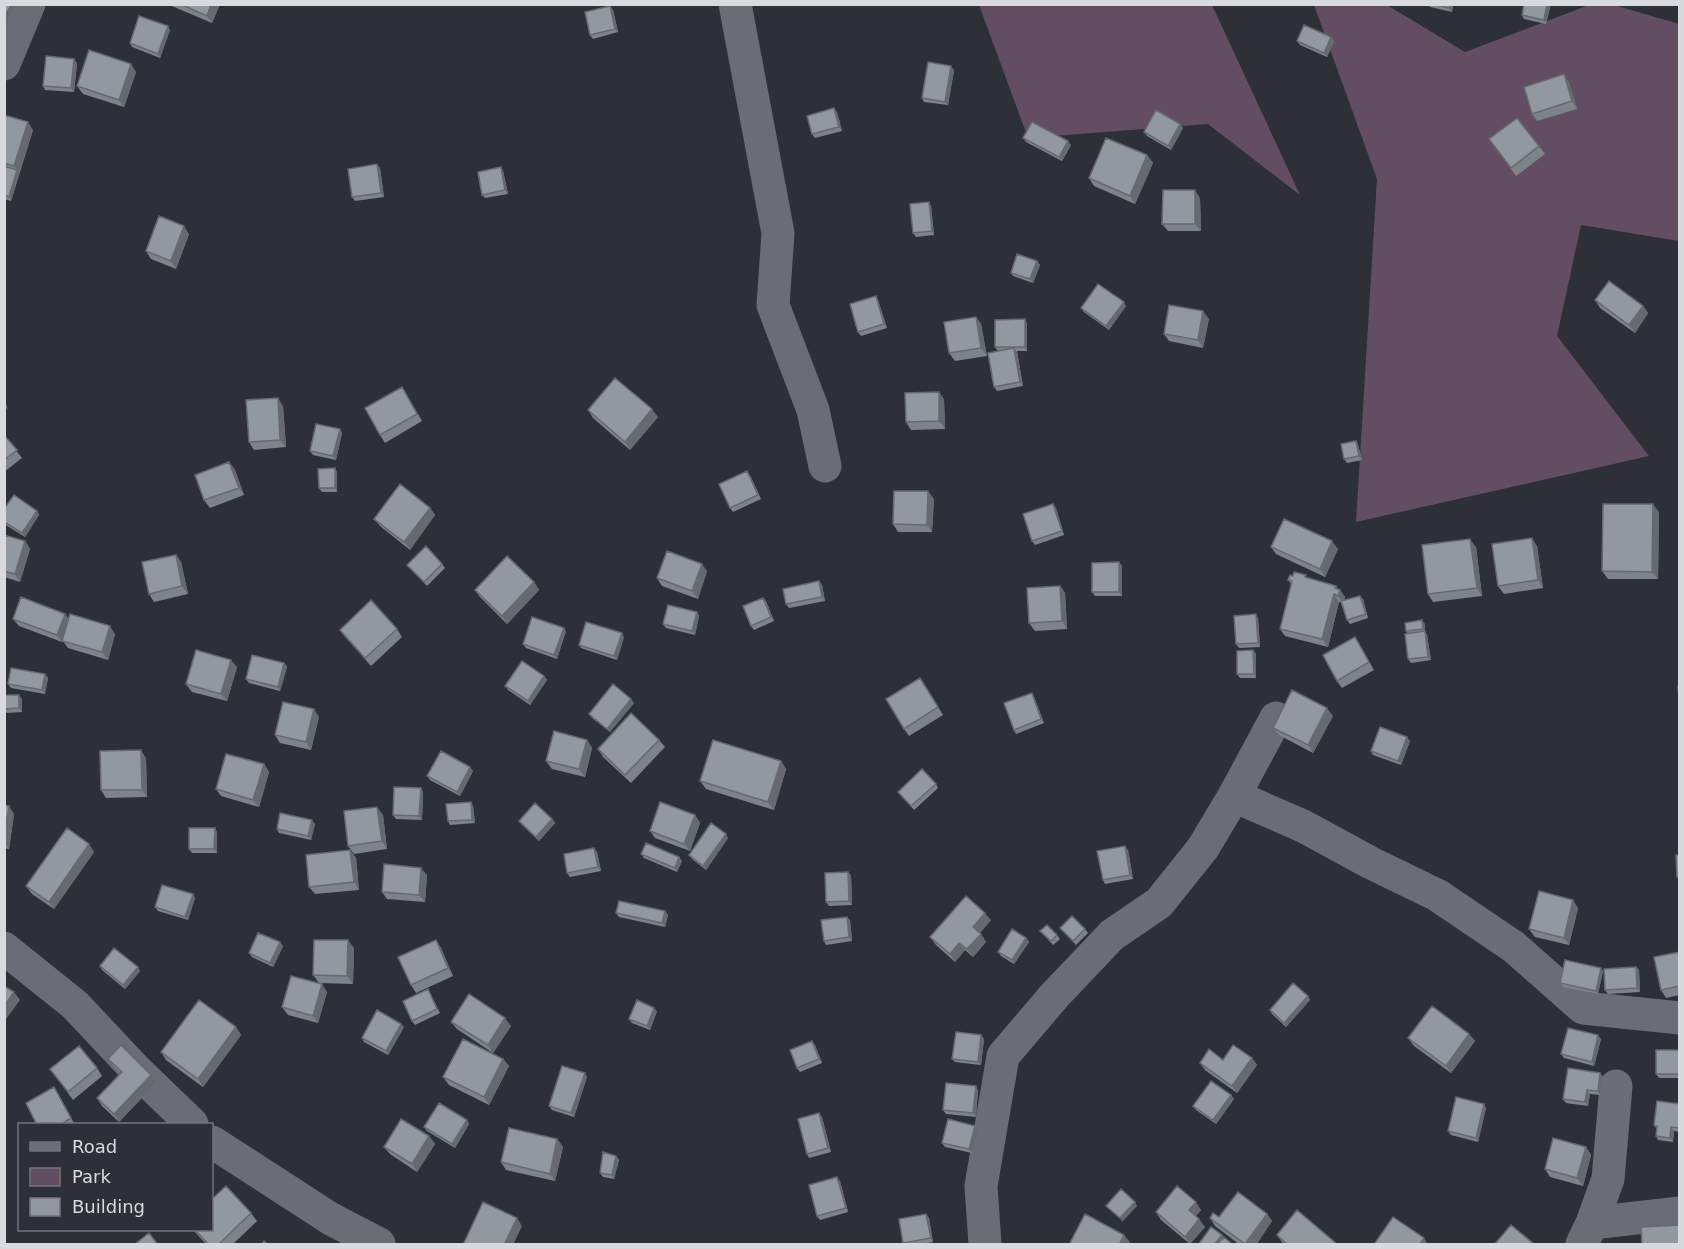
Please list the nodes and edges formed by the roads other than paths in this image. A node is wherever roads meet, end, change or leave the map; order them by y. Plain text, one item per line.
1 (29, 4) edge
2 (735, 4) edge
3 (4, 64) edge
4 (825, 466) dead end
5 (1276, 718) edge
6 (1234, 796) junction
7 (4, 948) edge
8 (1680, 1018) edge
9 (1616, 1086) dead end
10 (190, 1123) edge
11 (213, 1143) edge
12 (1680, 1213) edge
13 (1587, 1234) edge
14 (379, 1245) edge
15 (985, 1245) edge

1 - 3 street
2 - 4 street
5 - 6 street
6 - 8 street
6 - 15 street
7 - 10 street
9 - 13 street
11 - 14 street
12 - 13 street

